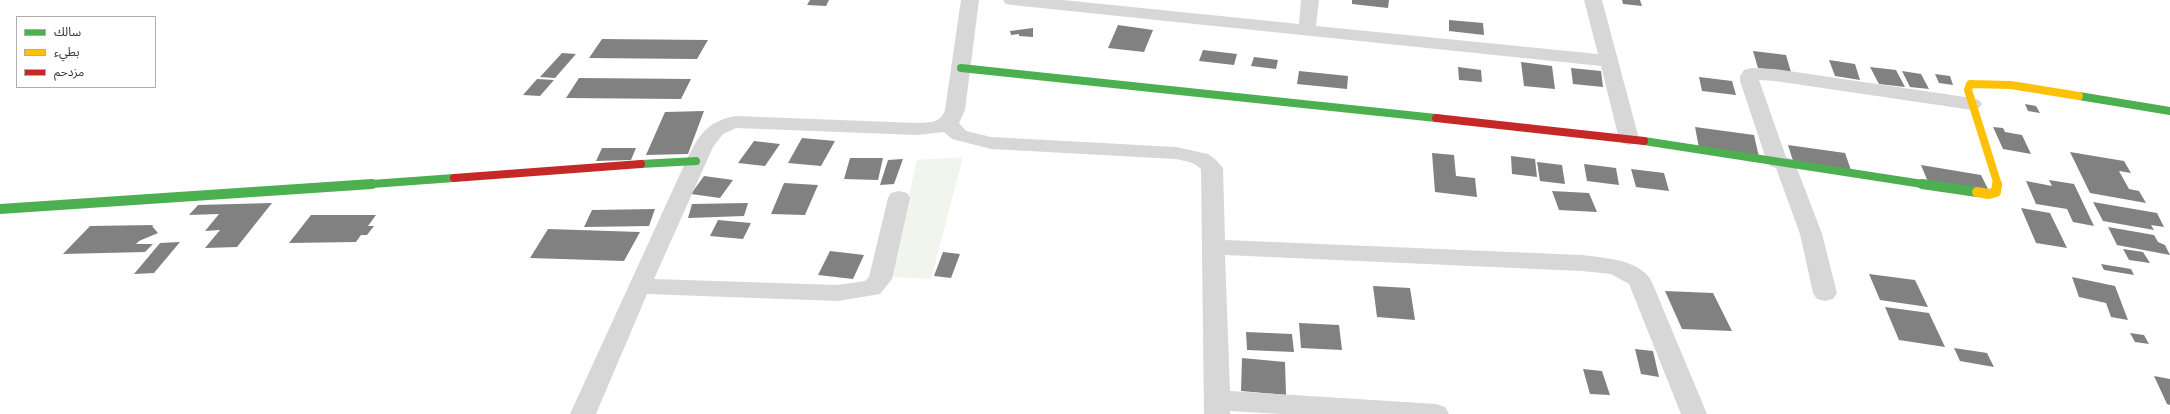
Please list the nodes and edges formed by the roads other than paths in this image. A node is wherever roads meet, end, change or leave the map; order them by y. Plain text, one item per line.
1 (970, 0) edge
2 (1012, 0) edge
3 (1310, 0) edge
4 (1593, 0) edge
5 (1307, 29) junction
6 (1609, 61) junction
7 (961, 68) junction
8 (1972, 104) junction
9 (2170, 111) edge
10 (948, 124) junction
11 (1629, 139) junction
12 (696, 160) junction
13 (1781, 163) junction
14 (899, 198) dead end
15 (0, 209) edge
16 (1213, 247) junction
17 (639, 286) junction
18 (1825, 293) dead end
19 (1217, 407) edge
20 (583, 414) edge
21 (1436, 414) edge
22 (1694, 414) edge

1 - 7 street
2 - 5 street
3 - 5 street
4 - 6 street
5 - 6 street
6 - 11 street
7 - 10 street
7 - 11 street
8 - 9 street
8 - 13 street
8 - 13 street
10 - 12 street
10 - 16 street
11 - 13 street
12 - 15 street
12 - 17 street
13 - 18 street
14 - 17 street
16 - 19 street
16 - 22 street
17 - 20 street
19 - 21 street

